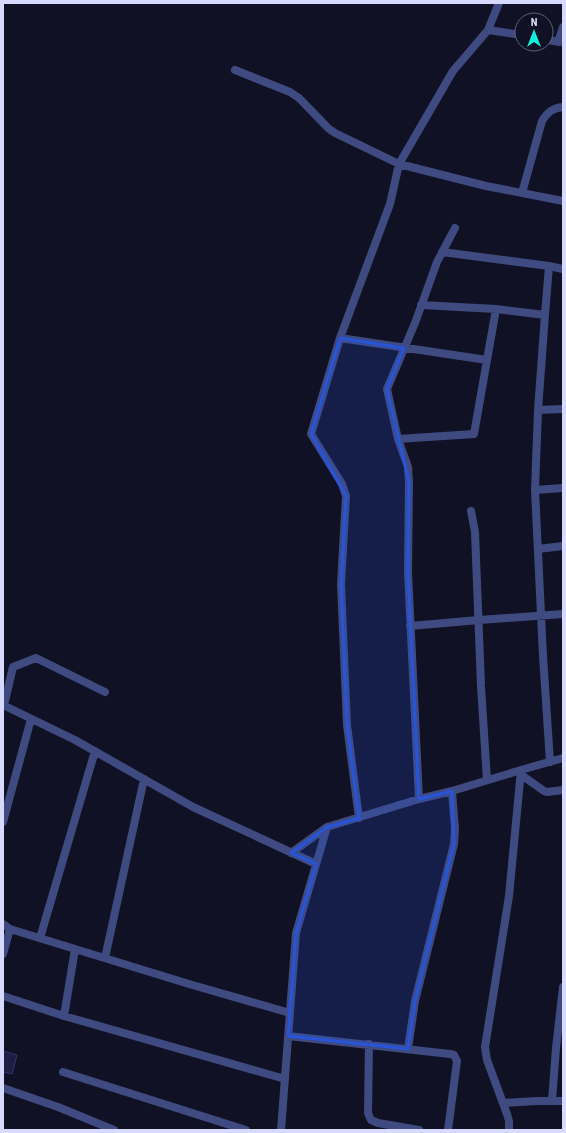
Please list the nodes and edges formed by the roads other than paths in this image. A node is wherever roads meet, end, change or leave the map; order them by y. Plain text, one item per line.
1 (499, 3) edge
2 (563, 27) edge
3 (488, 30) junction
4 (514, 35) edge
5 (561, 42) edge
6 (235, 70) dead end
7 (563, 107) edge
8 (399, 164) junction
9 (522, 193) junction
10 (563, 201) edge
11 (455, 228) dead end
12 (442, 252) junction
13 (549, 266) junction
14 (563, 269) edge
15 (421, 305) junction
16 (496, 309) junction
17 (545, 314) junction
18 (340, 338) junction
19 (404, 348) junction
20 (487, 360) junction
21 (563, 409) edge
22 (538, 410) junction
23 (398, 439) junction
24 (563, 488) edge
25 (535, 490) junction
26 (471, 511) dead end
27 (563, 546) edge
28 (538, 549) junction
29 (563, 614) edge
30 (542, 615) junction
31 (479, 620) junction
32 (410, 626) junction
33 (105, 692) dead end
34 (3, 705) edge
35 (31, 719) junction
36 (95, 751) junction
37 (563, 758) edge
38 (550, 762) junction
39 (521, 772) junction
40 (144, 779) junction
41 (487, 780) junction
42 (563, 790) edge
43 (452, 791) junction
44 (419, 799) junction
45 (359, 818) junction
46 (3, 822) edge
47 (326, 828) junction
48 (291, 853) junction
49 (316, 864) junction
50 (3, 924) edge
51 (10, 929) junction
52 (40, 938) junction
53 (75, 949) junction
54 (3, 954) edge
55 (105, 958) junction
56 (563, 988) edge
57 (3, 996) edge
58 (290, 1012) junction
59 (64, 1016) junction
60 (288, 1036) junction
61 (369, 1044) junction
62 (559, 1048) edge
63 (408, 1049) junction
64 (63, 1072) dead end
65 (285, 1079) junction
66 (3, 1088) edge
67 (552, 1101) junction
68 (563, 1101) edge
69 (503, 1103) junction
70 (114, 1130) edge
71 (246, 1130) edge
72 (281, 1130) edge
73 (419, 1130) edge
74 (448, 1130) edge
75 (509, 1130) edge

1 - 3 street
2 - 5 street
3 - 4 street
3 - 8 street
6 - 8 street
7 - 9 street
8 - 9 street
8 - 18 street
9 - 10 street
11 - 12 street
12 - 13 street
12 - 15 street
13 - 14 street
13 - 17 street
15 - 16 street
15 - 19 street
16 - 17 street
16 - 20 street
17 - 22 street
18 - 19 street
18 - 45 street
19 - 20 street
19 - 23 street
20 - 23 street
21 - 22 street
22 - 25 street
23 - 32 street
24 - 25 street
25 - 28 street
26 - 31 street
27 - 28 street
28 - 30 street
29 - 30 street
30 - 31 street
30 - 38 street
31 - 32 street
31 - 41 street
32 - 44 street
33 - 34 street
34 - 35 street
35 - 36 street
35 - 46 street
36 - 40 street
36 - 52 street
37 - 38 street
38 - 39 street
39 - 41 street
39 - 42 street
39 - 69 street
40 - 48 street
40 - 55 street
41 - 43 street
43 - 44 street
43 - 63 street
44 - 45 street
45 - 47 street
47 - 48 street
47 - 49 street
48 - 49 street
49 - 58 street
50 - 51 street
51 - 52 street
51 - 54 street
52 - 53 street
53 - 55 street
53 - 59 street
55 - 58 street
56 - 62 street
57 - 59 street
58 - 60 street
59 - 65 street
60 - 61 street
60 - 65 street
61 - 63 street
61 - 73 street
62 - 67 street
63 - 74 street
64 - 71 street
65 - 72 street
66 - 70 street
67 - 68 street
67 - 69 street
69 - 75 street

